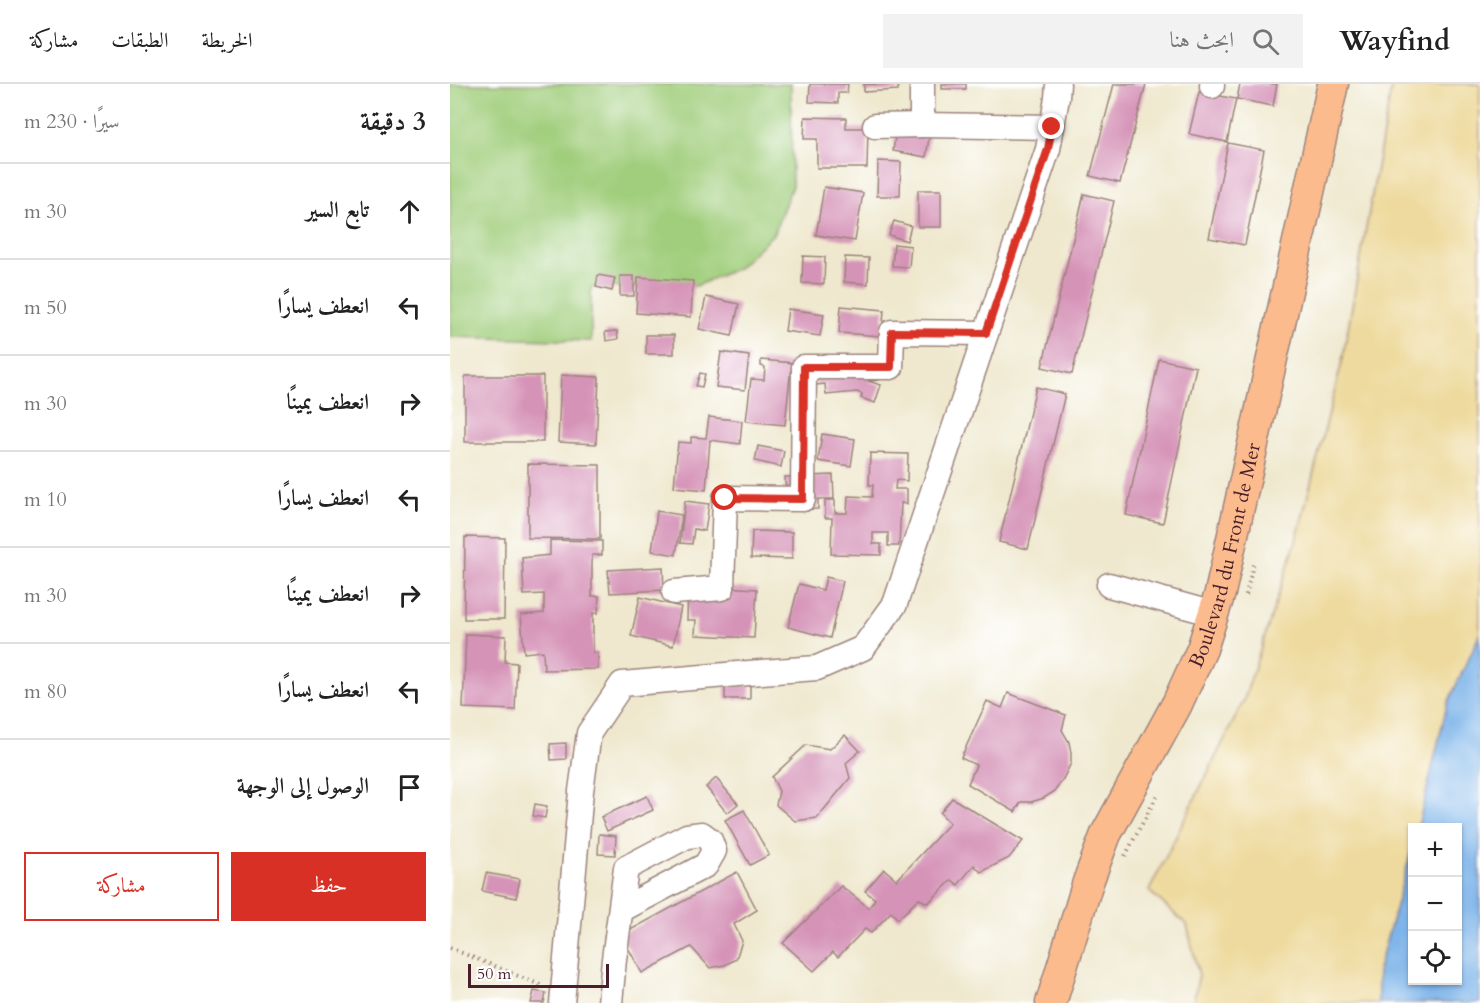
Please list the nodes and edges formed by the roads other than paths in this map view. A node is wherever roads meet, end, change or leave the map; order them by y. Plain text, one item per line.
1 (922, 84) edge
2 (1058, 84) edge
3 (1333, 84) edge
4 (922, 125) junction
5 (875, 126) dead end
6 (1052, 127) junction
7 (986, 333) junction
8 (1109, 585) dead end
9 (674, 592) dead end
10 (1214, 614) junction
11 (621, 910) dead end
12 (562, 1000) edge
13 (610, 1003) edge
14 (1051, 1003) edge

1 - 4 street
2 - 6 street
3 - 10 main road, Boulevard du Front de Mer
4 - 5 street
4 - 6 street
6 - 7 street
7 - 9 street
7 - 12 street
8 - 10 street
10 - 14 main road, Boulevard du Front de Mer
11 - 13 street

